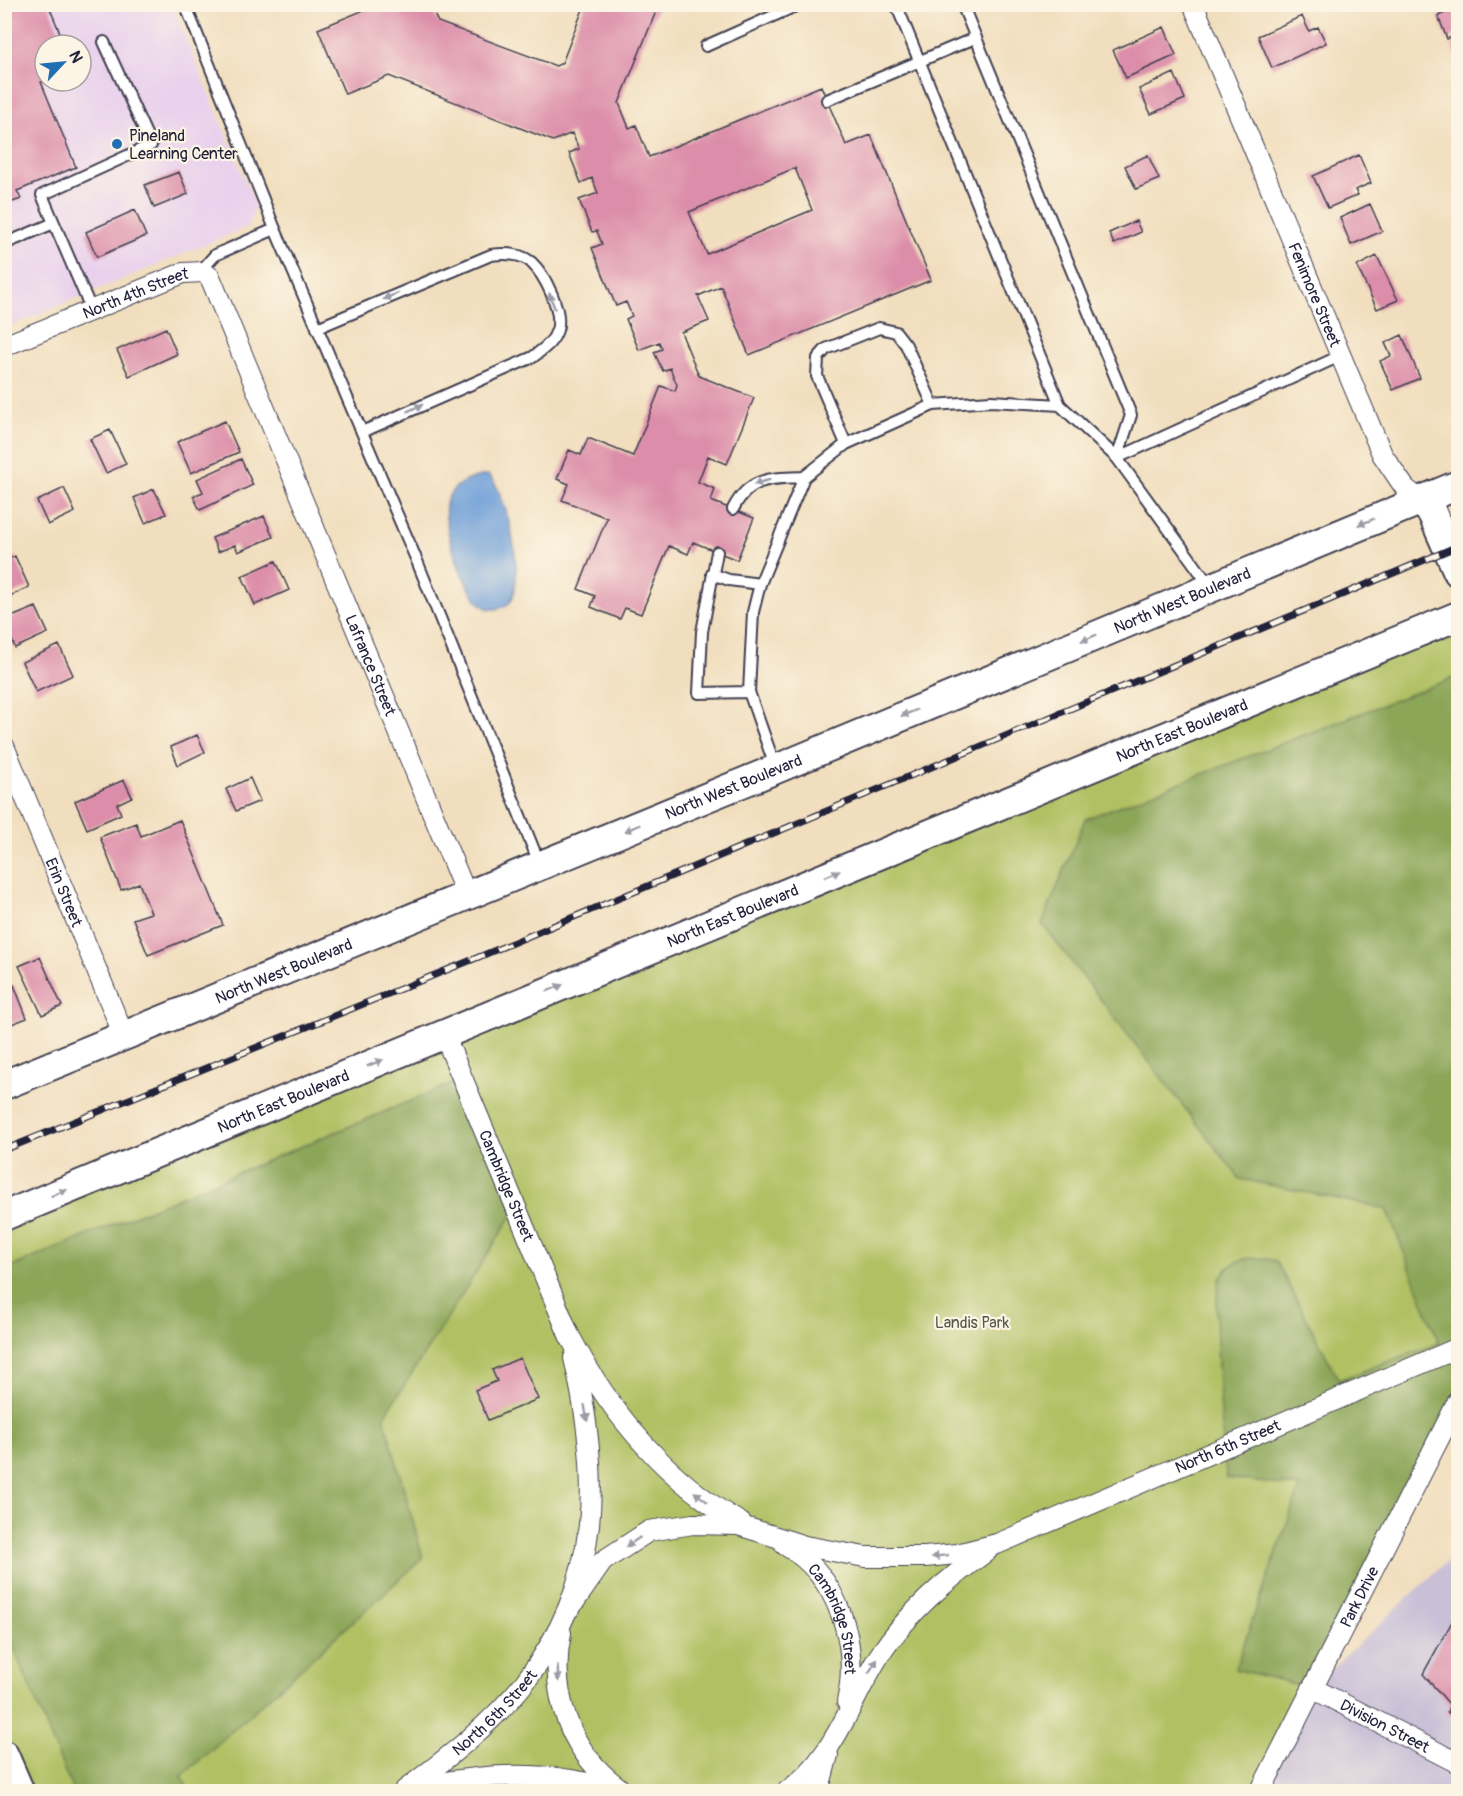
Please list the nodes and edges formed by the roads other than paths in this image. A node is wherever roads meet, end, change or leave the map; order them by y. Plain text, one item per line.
1 (185, 4) edge
2 (800, 4) edge
3 (896, 4) edge
4 (962, 4) edge
5 (1193, 4) edge
6 (975, 38) junction
7 (104, 42) dead end
8 (706, 46) dead end
9 (919, 61) junction
10 (827, 100) dead end
11 (54, 223) junction
12 (275, 229) junction
13 (4, 244) edge
14 (200, 272) junction
15 (91, 309) junction
16 (317, 328) junction
17 (4, 346) edge
18 (1340, 356) junction
19 (933, 405) junction
20 (1060, 405) junction
21 (362, 432) junction
22 (275, 434) joint
23 (846, 444) junction
24 (1117, 458) junction
25 (804, 477) junction
26 (1458, 484) edge
27 (1420, 500) junction
28 (733, 509) dead end
29 (717, 552) dead end
30 (1458, 572) edge
31 (712, 574) junction
32 (760, 584) junction
33 (1210, 586) junction
34 (1458, 616) edge
35 (748, 692) junction
36 (4, 747) edge
37 (776, 769) junction
38 (540, 866) junction
39 (466, 896) junction
40 (444, 1034) junction
41 (124, 1036) junction
42 (4, 1085) edge
43 (4, 1216) edge
44 (569, 1335) junction
45 (1458, 1348) edge
46 (1458, 1401) edge
47 (755, 1530) junction
48 (997, 1544) junction
49 (568, 1612) junction
50 (1312, 1688) junction
51 (833, 1740) junction
52 (4, 1755) edge
53 (1458, 1763) edge
54 (20, 1791) edge
55 (404, 1791) edge
56 (622, 1791) edge
57 (786, 1791) edge
58 (818, 1791) edge
59 (1260, 1791) edge

1 - 12 lane
2 - 8 lane
3 - 9 lane
4 - 6 lane
5 - 18 street, Fenimore Street
6 - 9 lane
6 - 24 lane
7 - 11 lane
9 - 10 lane
9 - 20 lane
11 - 13 lane
11 - 15 lane
12 - 14 lane
12 - 16 lane
14 - 15 street, North 4th Street
14 - 22 street, North 4th Street
15 - 17 street, North 4th Street
16 - 21 lane
21 -> 16 lane
18 - 24 lane
18 - 27 street, Fenimore Street
19 - 20 lane
19 - 23 lane
19 - 23 lane
20 - 24 lane
21 - 38 lane
22 - 39 street, Lafrance Street
23 - 25 lane
24 - 33 lane
25 -> 28 lane
25 - 32 lane
26 - 27 main road, North West Boulevard
27 - 30 main road, Fenimore Street
27 -> 33 main road, North West Boulevard
29 - 31 lane
31 - 32 lane
31 - 35 lane
32 - 35 lane
33 -> 37 main road, North West Boulevard
40 -> 34 main road, North East Boulevard
35 - 37 lane
36 - 41 street, Erin Street
37 -> 38 main road, North West Boulevard
38 - 39 main road, North West Boulevard
39 - 41 main road, North West Boulevard
43 -> 40 main road, North East Boulevard
40 - 44 street, Cambridge Street
41 - 42 main road, North West Boulevard
47 -> 44 street, Cambridge Street
44 -> 49 street, Cambridge Street
45 - 48 street, North 6th Street
46 - 50 street, Park Drive
48 -> 47 street, North 6th Street
47 -> 49 street, North 6th Street
47 - 51 street, Cambridge Street
51 -> 48 street, North 6th Street
49 - 55 street, North 6th Street
49 -> 56 street, Cambridge Street
50 - 53 street, Division Street
50 - 59 street, Park Drive
51 - 57 street, North 6th Street
51 - 58 street, Cambridge Street
52 - 54 main road
55 - 56 street, North 6th Street

